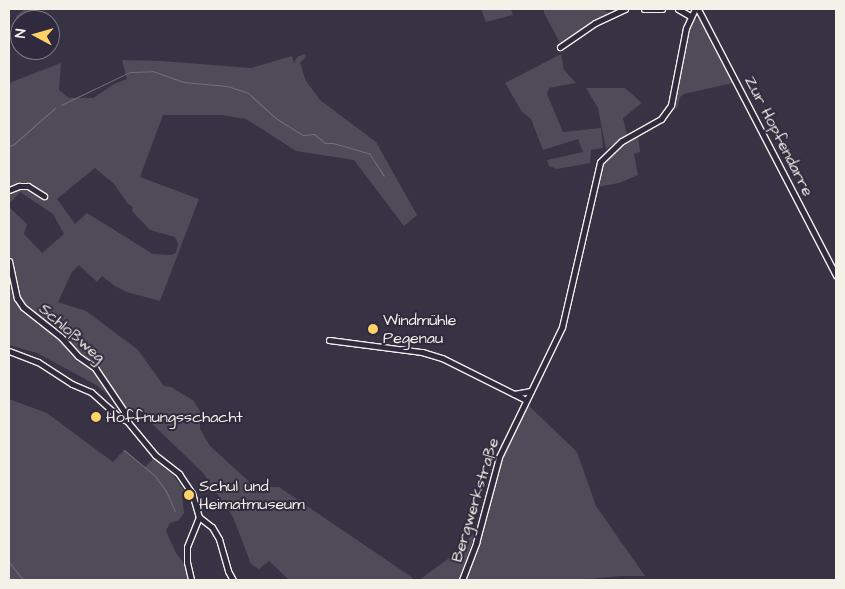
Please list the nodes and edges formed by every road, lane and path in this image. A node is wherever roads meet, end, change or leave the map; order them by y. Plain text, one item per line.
1 (625, 9) edge
2 (644, 9) edge
3 (662, 9) edge
4 (678, 9) edge
5 (696, 9) edge
6 (690, 16) junction
7 (560, 47) dead end
8 (9, 190) edge
9 (44, 196) dead end
10 (9, 261) edge
11 (836, 275) edge
12 (329, 340) dead end
13 (9, 351) edge
14 (531, 391) junction
15 (514, 394) junction
16 (526, 400) junction
17 (127, 421) junction
18 (199, 516) junction
19 (191, 580) edge
20 (233, 580) edge
21 (462, 580) edge

1 - 7 street
2 - 3 street
4 - 6 street
5 - 6 street
5 - 11 street, Zur Hopfendarre
6 - 14 street, Bergwerkstraße
8 - 9 street
10 - 17 street, Schloßweg
12 - 15 street
13 - 17 street
14 - 15 street
14 - 16 street, Bergwerkstraße
15 - 16 street
16 - 21 street, Bergwerkstraße
17 - 18 street
18 - 19 street
18 - 20 street

